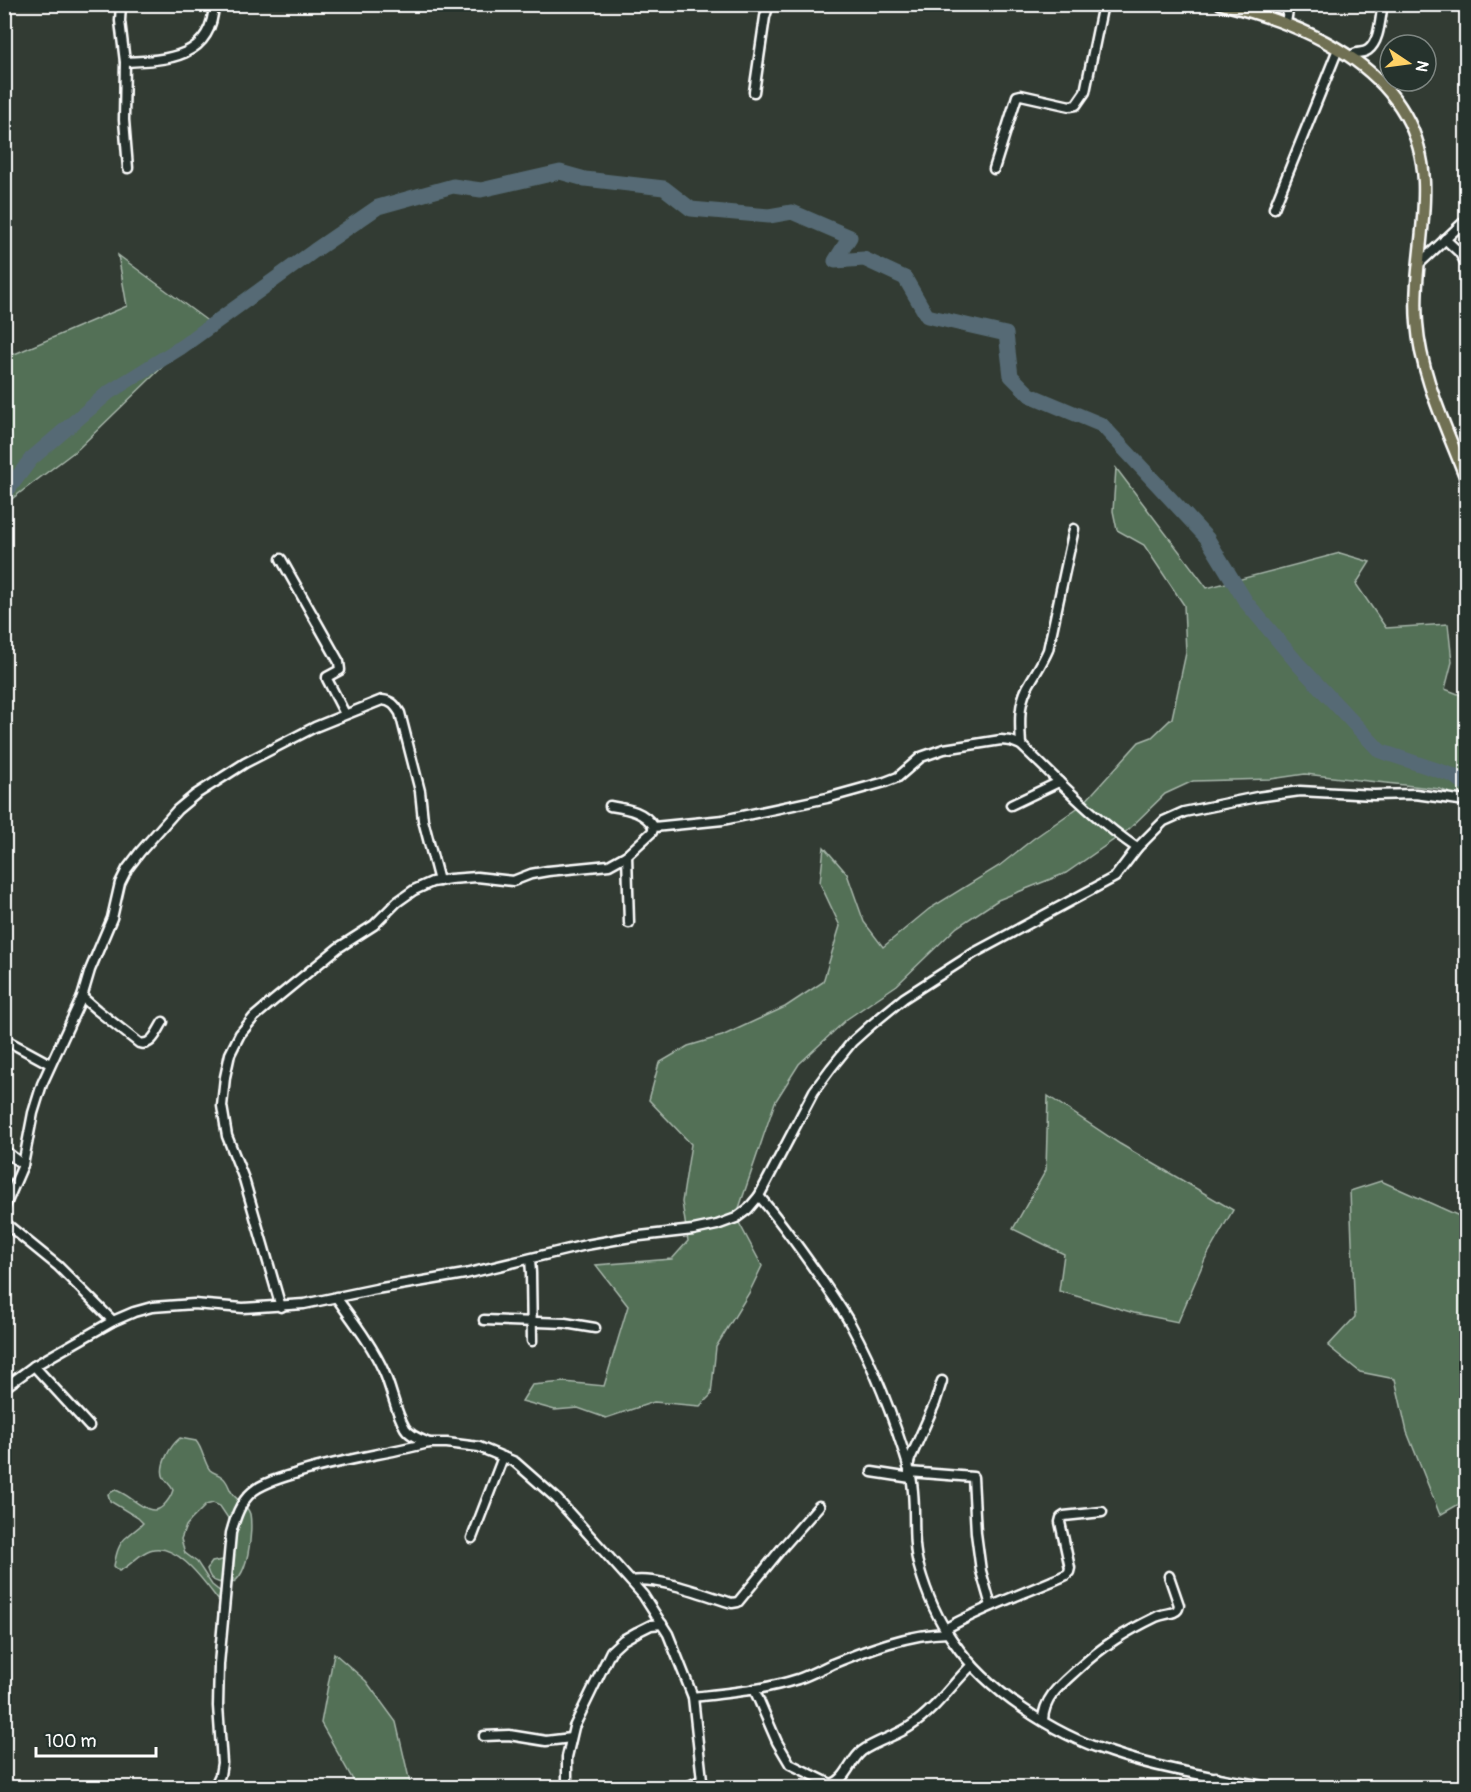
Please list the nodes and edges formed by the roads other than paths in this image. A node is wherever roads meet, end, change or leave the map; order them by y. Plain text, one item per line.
1 (121, 4) edge
2 (214, 4) edge
3 (769, 4) edge
4 (1103, 4) edge
5 (1221, 4) edge
6 (1289, 4) edge
7 (1383, 4) edge
8 (1286, 23) junction
9 (1338, 49) junction
10 (1352, 58) junction
11 (125, 62) junction
12 (754, 92) dead end
13 (128, 168) dead end
14 (994, 169) dead end
15 (1274, 208) dead end
16 (1467, 220) edge
17 (1445, 239) junction
18 (1467, 262) edge
19 (1420, 263) junction
20 (1467, 479) edge
21 (1074, 529) dead end
22 (282, 559) dead end
23 (345, 714) junction
24 (1021, 746) junction
25 (1059, 782) junction
26 (1467, 801) edge
27 (1011, 805) dead end
28 (610, 806) dead end
29 (654, 827) junction
30 (1137, 848) junction
31 (627, 855) junction
32 (440, 880) junction
33 (629, 923) dead end
34 (82, 997) junction
35 (163, 1022) dead end
36 (4, 1039) edge
37 (50, 1064) junction
38 (4, 1150) edge
39 (23, 1165) junction
40 (759, 1196) junction
41 (4, 1209) edge
42 (4, 1222) edge
43 (530, 1259) junction
44 (336, 1298) junction
45 (281, 1307) junction
46 (484, 1320) dead end
47 (113, 1321) junction
48 (532, 1321) junction
49 (595, 1328) dead end
50 (532, 1341) dead end
51 (34, 1366) junction
52 (942, 1381) dead end
53 (4, 1388) edge
54 (89, 1426) dead end
55 (429, 1443) junction
56 (503, 1457) junction
57 (872, 1472) dead end
58 (909, 1473) junction
59 (819, 1506) dead end
60 (1102, 1512) dead end
61 (472, 1538) dead end
62 (1169, 1576) dead end
63 (631, 1581) junction
64 (990, 1606) junction
65 (655, 1613) junction
66 (662, 1623) junction
67 (651, 1625) junction
68 (946, 1631) junction
69 (972, 1665) junction
70 (754, 1689) junction
71 (693, 1697) junction
72 (1043, 1720) junction
73 (484, 1736) dead end
74 (571, 1738) junction
75 (1216, 1777) junction
76 (704, 1784) edge
77 (213, 1788) edge
78 (567, 1788) edge
79 (685, 1788) edge
80 (1205, 1788) edge
81 (1274, 1788) edge

1 - 11 street
2 - 11 street
3 - 12 street
4 - 14 street
5 - 8 main road
6 - 8 street
7 - 10 street
8 - 9 main road
9 - 10 main road
9 - 15 street
10 - 19 main road
11 - 13 street
16 - 17 street
17 - 18 street
17 - 19 street
19 - 20 main road
21 - 24 street
22 - 23 street
23 - 32 street
23 - 34 street
24 - 25 street
24 - 29 street
25 - 27 street
25 - 30 street
26 - 30 street
28 - 29 street
29 - 31 street
30 - 40 street
31 - 32 street
31 - 33 street
32 - 45 street
34 - 35 street
34 - 37 street
36 - 37 street
37 - 39 street
38 - 39 street
39 - 41 street
40 - 43 street
40 - 58 street
42 - 47 street
43 - 44 street
43 - 48 street
44 - 45 street
44 - 55 street
45 - 47 street
46 - 48 street
47 - 51 street
48 - 49 street
48 - 50 street
51 - 53 street
51 - 54 street
52 - 58 street
55 - 56 street
55 - 77 street
56 - 61 street
56 - 63 street
57 - 58 street
58 - 64 street
58 - 68 street
59 - 63 street
60 - 64 street
62 - 72 street
63 - 65 street
64 - 68 street
65 - 66 street
65 - 67 street
66 - 67 street
66 - 71 street
67 - 74 street
68 - 69 street
68 - 70 street
69 - 70 street
69 - 72 street
70 - 71 street
71 - 76 street
72 - 75 street
73 - 74 street
74 - 78 street
75 - 80 street
75 - 81 street
76 - 79 street

